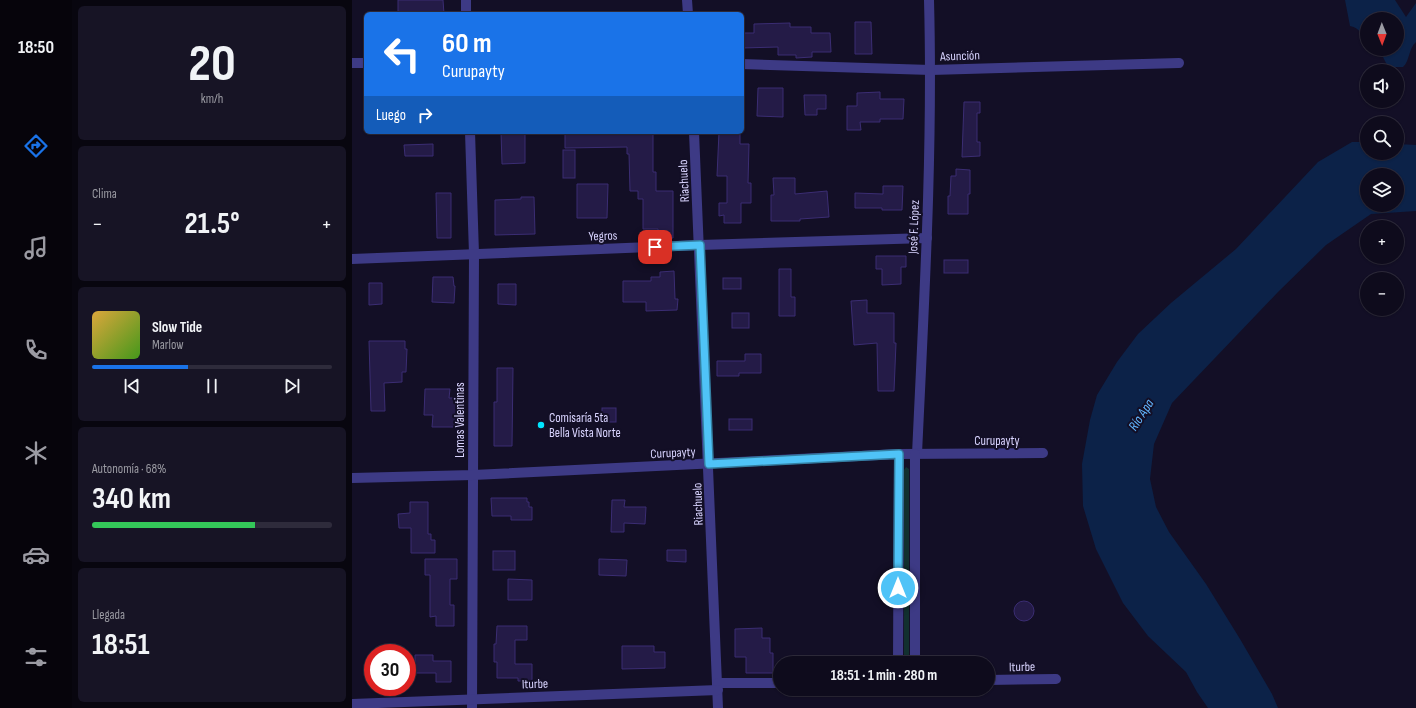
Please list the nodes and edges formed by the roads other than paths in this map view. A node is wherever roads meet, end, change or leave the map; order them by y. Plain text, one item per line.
1 (466, 0) edge
2 (687, 0) edge
3 (929, 0) edge
4 (466, 12) edge
5 (688, 12) edge
6 (352, 63) edge
7 (364, 63) edge
8 (1179, 63) dead end
9 (744, 64) edge
10 (931, 70) junction
11 (470, 134) edge
12 (694, 134) edge
13 (927, 238) junction
14 (700, 245) junction
15 (474, 254) junction
16 (352, 259) edge
17 (1043, 453) dead end
18 (899, 454) junction
19 (916, 454) junction
20 (709, 464) junction
21 (473, 475) junction
22 (352, 478) edge
23 (898, 656) edge
24 (914, 656) edge
25 (1056, 679) dead end
26 (995, 680) edge
27 (773, 683) edge
28 (718, 687) junction
29 (352, 704) edge
30 (472, 704) edge
31 (718, 708) edge

1 - 4 street
2 - 5 street
3 - 10 street, José F. López
6 - 7 street
8 - 10 street, Asunción
9 - 10 street, Asunción
10 - 13 street, José F. López
11 - 15 street, Lomas Valentinas
12 - 14 street, Riachuelo
13 - 14 street, Yegros
13 - 19 street, José F. López
14 - 15 street, Yegros
14 - 20 street, Riachuelo
15 - 16 street, Yegros
15 - 21 street, Lomas Valentinas
17 - 19 street, Curupayty
18 - 19 street, Curupayty
18 - 20 street, Curupayty
18 - 23 street
19 - 24 street, José F. López
20 - 21 street, Curupayty
20 - 28 street, Riachuelo
21 - 22 street, Curupayty
21 - 30 street, Lomas Valentinas
25 - 26 street, Iturbe
27 - 28 street, Iturbe
28 - 30 street, Iturbe
28 - 31 street, Riachuelo
29 - 30 street, Iturbe

